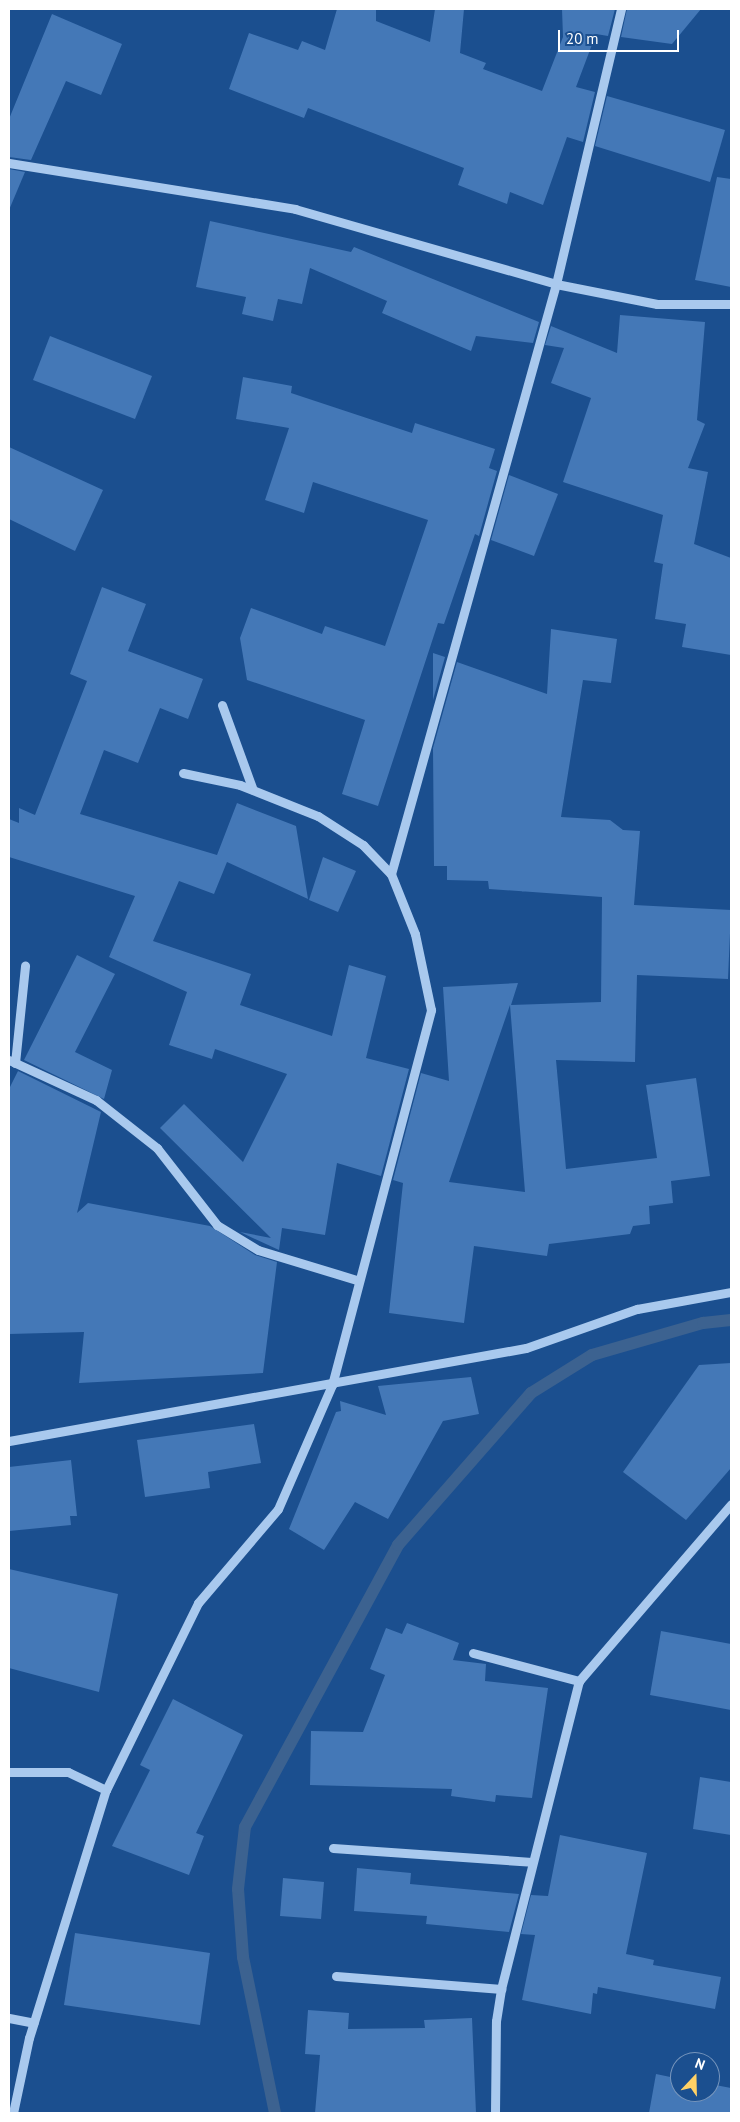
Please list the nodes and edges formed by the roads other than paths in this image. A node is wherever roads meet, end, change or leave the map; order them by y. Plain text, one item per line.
1 (621, 9) edge
2 (9, 163) edge
3 (556, 284) junction
4 (731, 304) edge
5 (222, 705) dead end
6 (183, 773) dead end
7 (252, 790) junction
8 (391, 874) junction
9 (26, 966) dead end
10 (12, 1062) edge
11 (357, 1280) junction
12 (731, 1292) edge
13 (332, 1385) junction
14 (9, 1440) edge
15 (731, 1504) edge
16 (473, 1653) dead end
17 (579, 1681) junction
18 (9, 1772) edge
19 (106, 1790) junction
20 (333, 1848) dead end
21 (532, 1862) junction
22 (336, 1976) dead end
23 (501, 1989) junction
24 (9, 2018) edge
25 (34, 2023) junction
26 (13, 2113) edge
27 (495, 2113) edge

1 - 3 street
2 - 3 street
3 - 4 street
3 - 8 street
5 - 7 street
6 - 7 street
7 - 8 street
8 - 11 street
9 - 10 street
10 - 11 street
11 - 13 street
12 - 13 street
13 - 14 street
13 - 19 street
15 - 17 street
16 - 17 street
17 - 21 street
18 - 19 street
19 - 25 street
20 - 21 street
21 - 23 street
22 - 23 street
23 - 27 street
24 - 25 street
25 - 26 street

